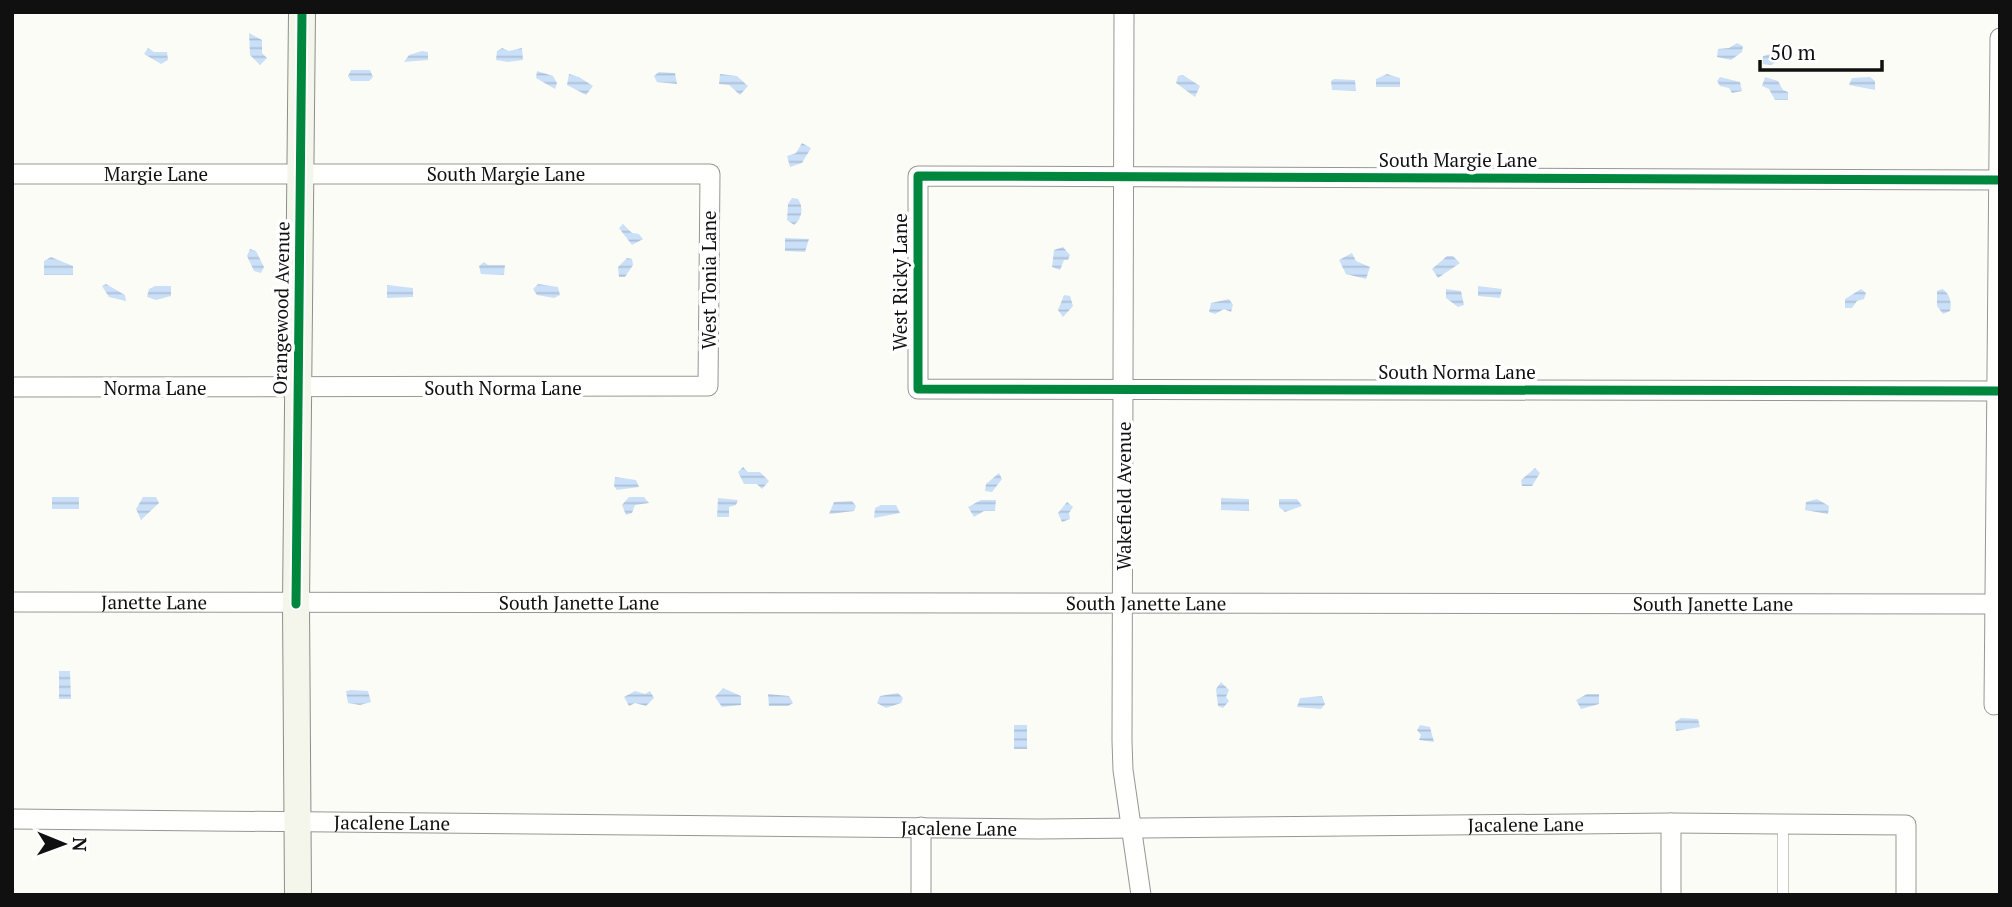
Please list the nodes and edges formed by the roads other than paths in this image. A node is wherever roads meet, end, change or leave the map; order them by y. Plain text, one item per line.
1 (302, 12) edge
2 (1124, 12) edge
3 (2000, 38) edge
4 (12, 174) edge
5 (300, 174) junction
6 (710, 174) joint
7 (918, 176) joint
8 (1123, 176) junction
9 (1999, 180) edge
10 (708, 386) joint
11 (12, 387) edge
12 (918, 388) joint
13 (1124, 388) junction
14 (298, 389) junction
15 (1997, 391) junction
16 (12, 603) edge
17 (296, 604) junction
18 (1124, 604) junction
19 (1995, 604) junction
20 (1994, 705) dead end
21 (12, 818) edge
22 (298, 821) junction
23 (1671, 822) junction
24 (1783, 824) junction
25 (921, 827) junction
26 (1133, 828) junction
27 (298, 895) edge
28 (921, 895) edge
29 (1141, 895) edge
30 (1671, 895) edge
31 (1783, 895) edge
32 (1906, 895) edge

1 - 5 main road, Orangewood Avenue
2 - 8 street, Wakefield Avenue
3 - 9 street
4 - 5 street, Margie Lane
5 - 6 street, South Margie Lane
5 - 14 main road, Orangewood Avenue
6 - 10 street, West Tonia Lane
7 - 8 street, South Margie Lane
7 - 12 street, West Ricky Lane
8 - 9 street, South Margie Lane
8 - 13 street, Wakefield Avenue
9 - 15 street
10 - 14 street, South Norma Lane
11 - 14 street, Norma Lane
12 - 13 street, South Norma Lane
13 - 15 street, South Norma Lane
13 - 18 street, Wakefield Avenue
14 - 17 main road, Orangewood Avenue
15 - 19 street
16 - 17 street, Janette Lane
17 - 18 street, South Janette Lane
17 - 22 main road, Orangewood Avenue
18 - 19 street, South Janette Lane
18 - 26 street, Wakefield Avenue
19 - 20 street
21 - 22 street, Jacalene Lane
22 - 25 street, Jacalene Lane
22 - 27 main road, Orangewood Avenue
23 - 24 street, Jacalene Lane
23 - 26 street, Jacalene Lane
23 - 30 street
24 - 31 lane
24 - 32 street, Jacalene Lane
25 - 26 street, Jacalene Lane
25 - 28 street
26 - 29 street, Wakefield Avenue

